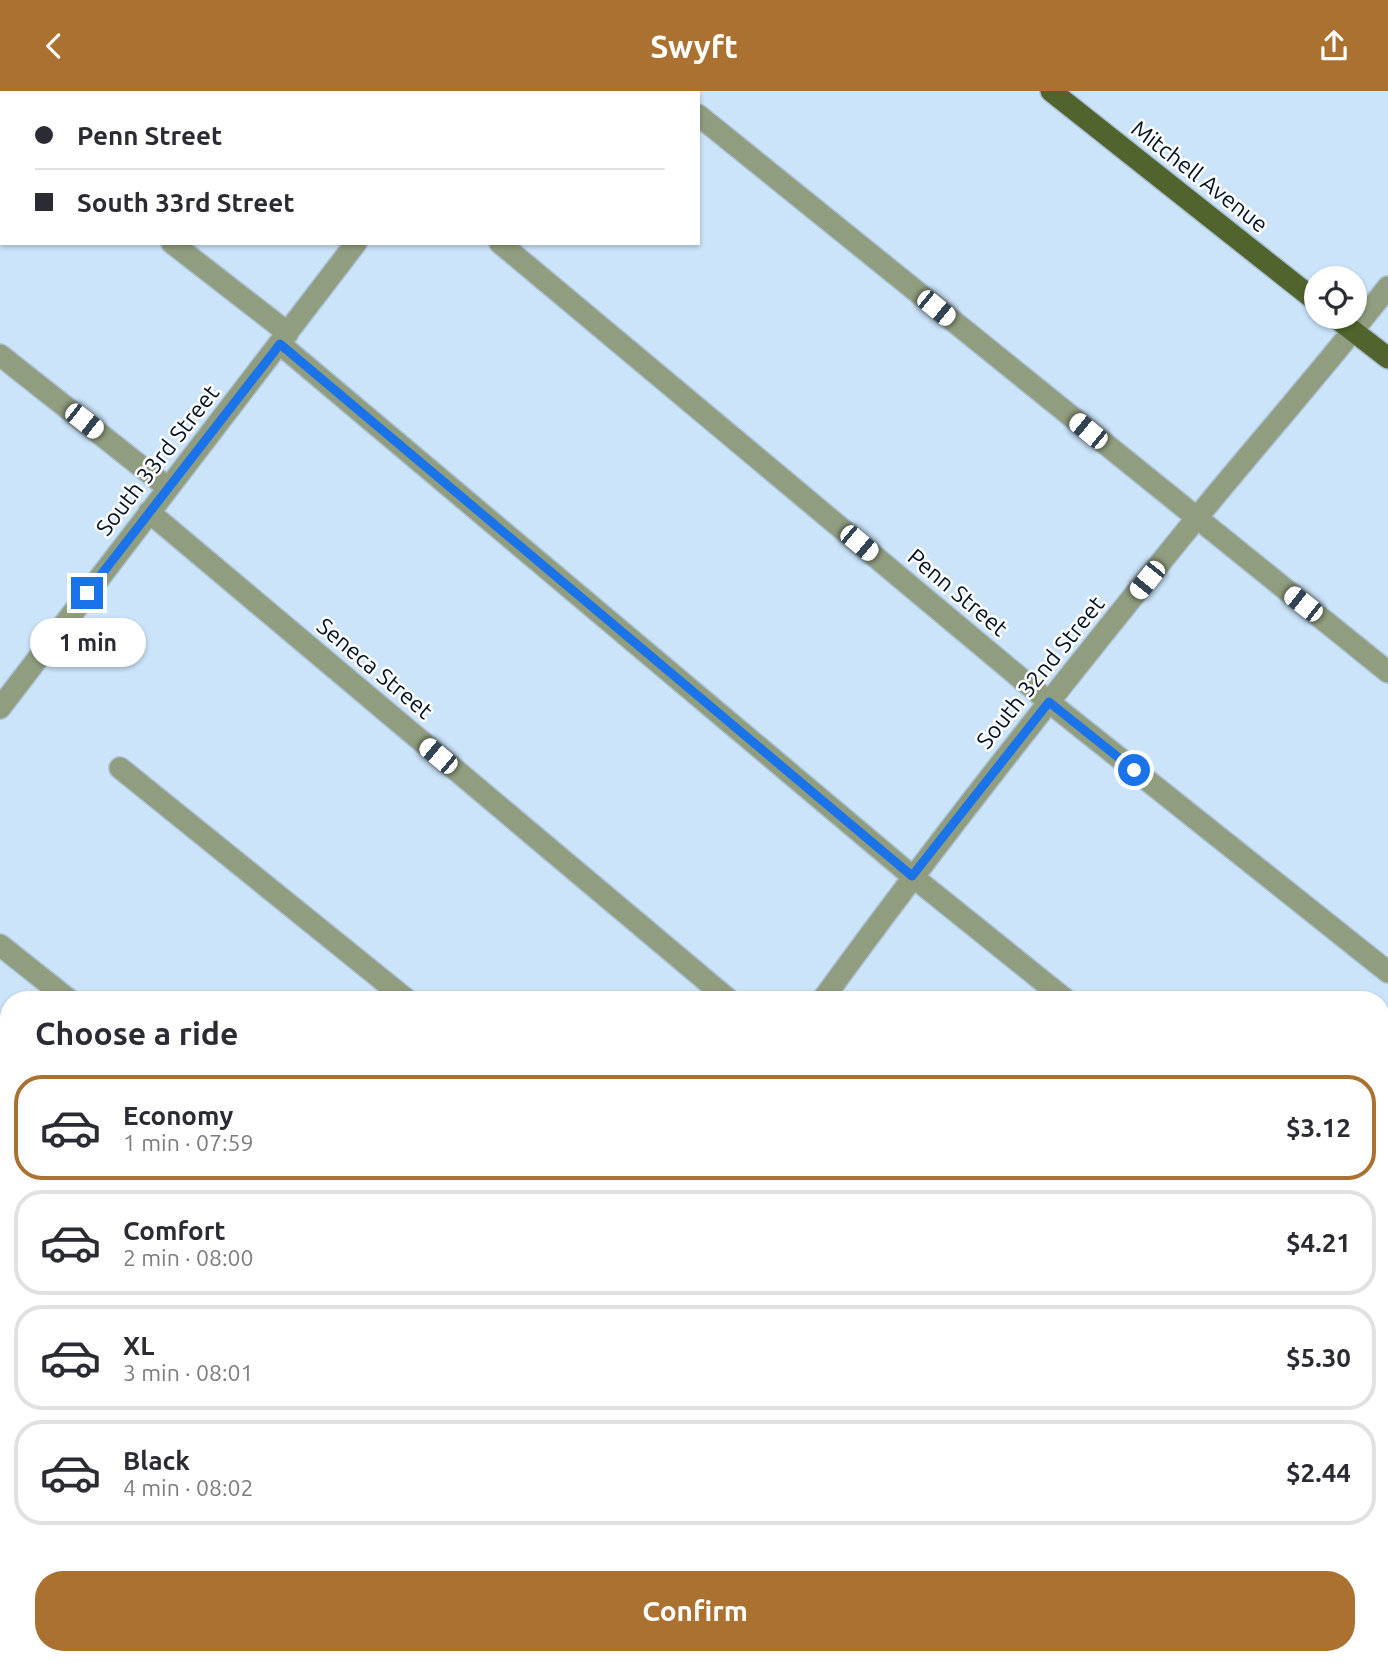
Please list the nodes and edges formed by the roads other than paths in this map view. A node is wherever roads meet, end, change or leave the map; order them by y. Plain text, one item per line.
1 (1051, 91) edge
2 (700, 117) edge
3 (174, 245) edge
4 (354, 245) edge
5 (502, 245) edge
6 (1388, 287) edge
7 (1304, 291) edge
8 (1351, 329) edge
9 (1354, 331) junction
10 (284, 338) junction
11 (0, 355) edge
12 (1388, 358) edge
13 (167, 487) junction
14 (149, 512) junction
15 (1196, 519) junction
16 (1388, 672) edge
17 (1049, 702) junction
18 (0, 708) edge
19 (120, 768) dead end
20 (912, 876) junction
21 (0, 945) edge
22 (1388, 972) edge
23 (58, 991) edge
24 (396, 991) edge
25 (718, 991) edge
26 (829, 991) edge
27 (1055, 991) edge

1 - 7 main road, Mitchell Avenue
2 - 15 street
3 - 10 street
4 - 10 street, South 33rd Street
5 - 17 street, Penn Street
6 - 9 street, South 32nd Street
8 - 9 main road
9 - 12 main road
9 - 15 street, South 32nd Street
10 - 13 street, South 33rd Street
10 - 20 street
11 - 13 street
13 - 14 street, South 33rd Street
14 - 18 street, South 33rd Street
14 - 25 street, Seneca Street
15 - 16 street
15 - 17 street, South 32nd Street
17 - 20 street, South 32nd Street
17 - 22 street, Penn Street
19 - 24 street
20 - 26 street, South 32nd Street
20 - 27 street
21 - 23 street

